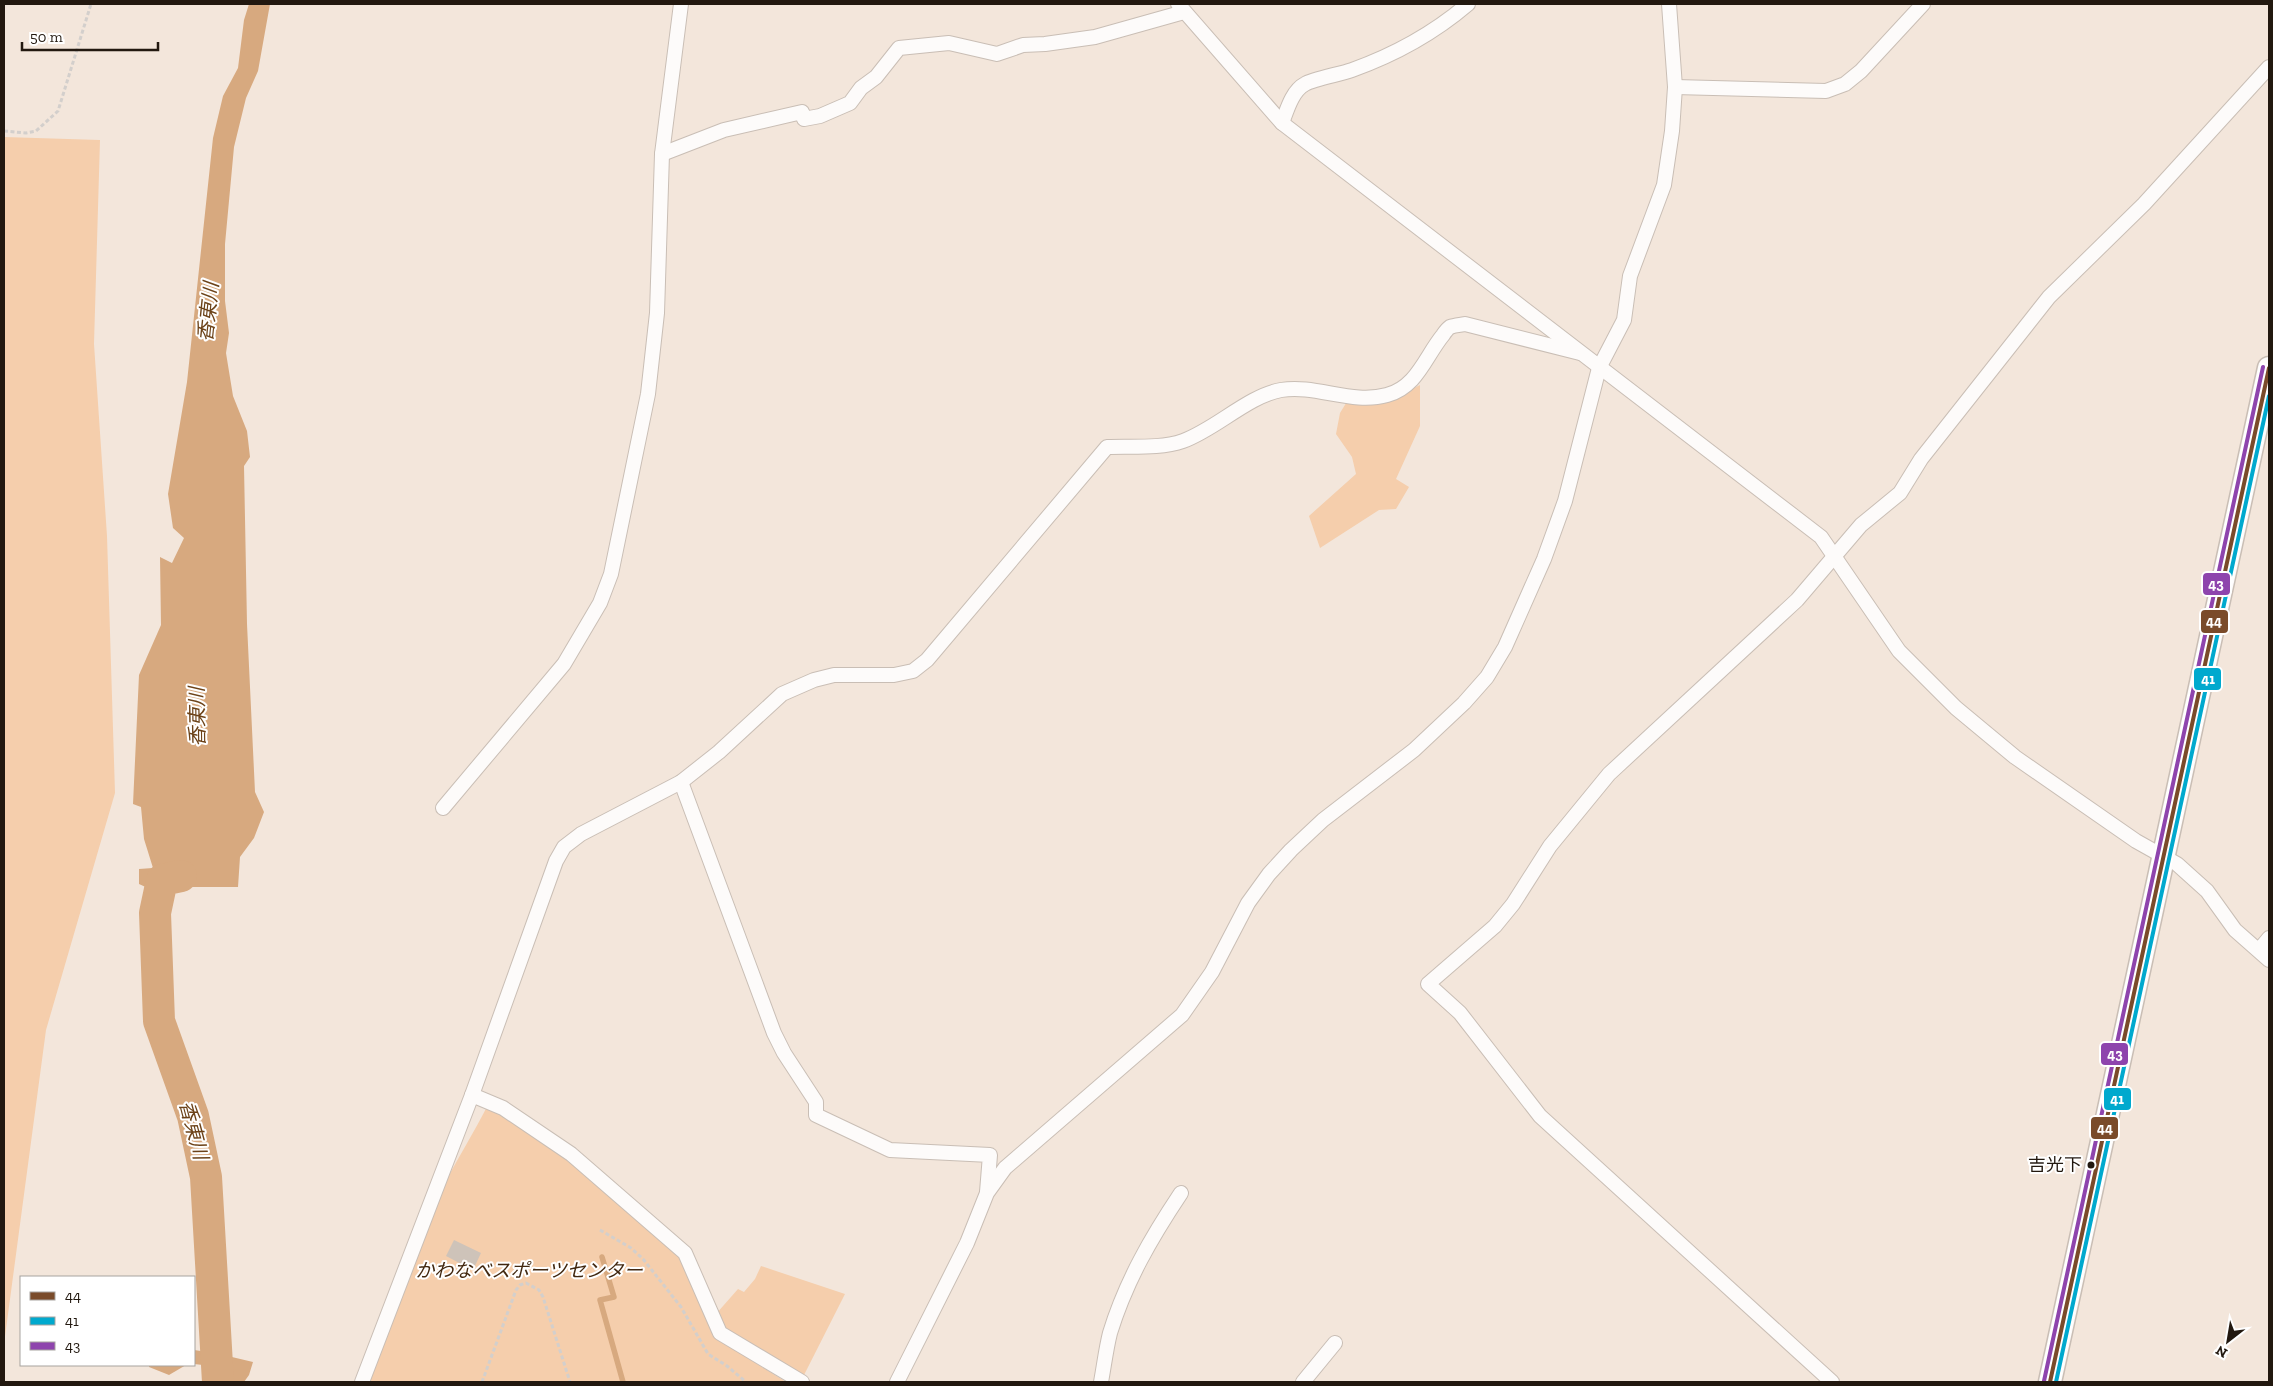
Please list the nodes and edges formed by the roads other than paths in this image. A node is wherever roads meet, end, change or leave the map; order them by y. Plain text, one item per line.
1 (681, 4) edge
2 (1468, 4) edge
3 (1669, 4) edge
4 (1923, 4) edge
5 (1181, 8) edge
6 (2269, 67) edge
7 (1675, 87) junction
8 (1282, 123) junction
9 (662, 154) junction
10 (1580, 353) junction
11 (1599, 368) junction
12 (2269, 368) edge
13 (1835, 556) junction
14 (681, 782) junction
15 (443, 808) dead end
16 (2162, 857) junction
17 (2269, 938) edge
18 (2259, 950) junction
19 (2269, 960) edge
20 (472, 1095) junction
21 (987, 1193) junction
22 (1181, 1193) dead end
23 (1336, 1343) dead end
24 (362, 1382) edge
25 (802, 1382) edge
26 (897, 1382) edge
27 (1101, 1382) edge
28 (1303, 1382) edge
29 (1832, 1382) edge
30 (2050, 1382) edge

1 - 9 street
2 - 8 street
3 - 7 street
4 - 7 street
5 - 8 street
5 - 9 street
6 - 13 street
7 - 11 street
8 - 10 street
9 - 15 street
10 - 11 street
10 - 14 street
11 - 13 street
11 - 21 street
12 - 16 main road
13 - 16 street
13 - 29 street
14 - 20 street
14 - 21 street
16 - 18 street
16 - 30 main road
17 - 18 street
18 - 19 street
20 - 24 street
20 - 25 street
21 - 26 street
22 - 27 street
23 - 28 street

